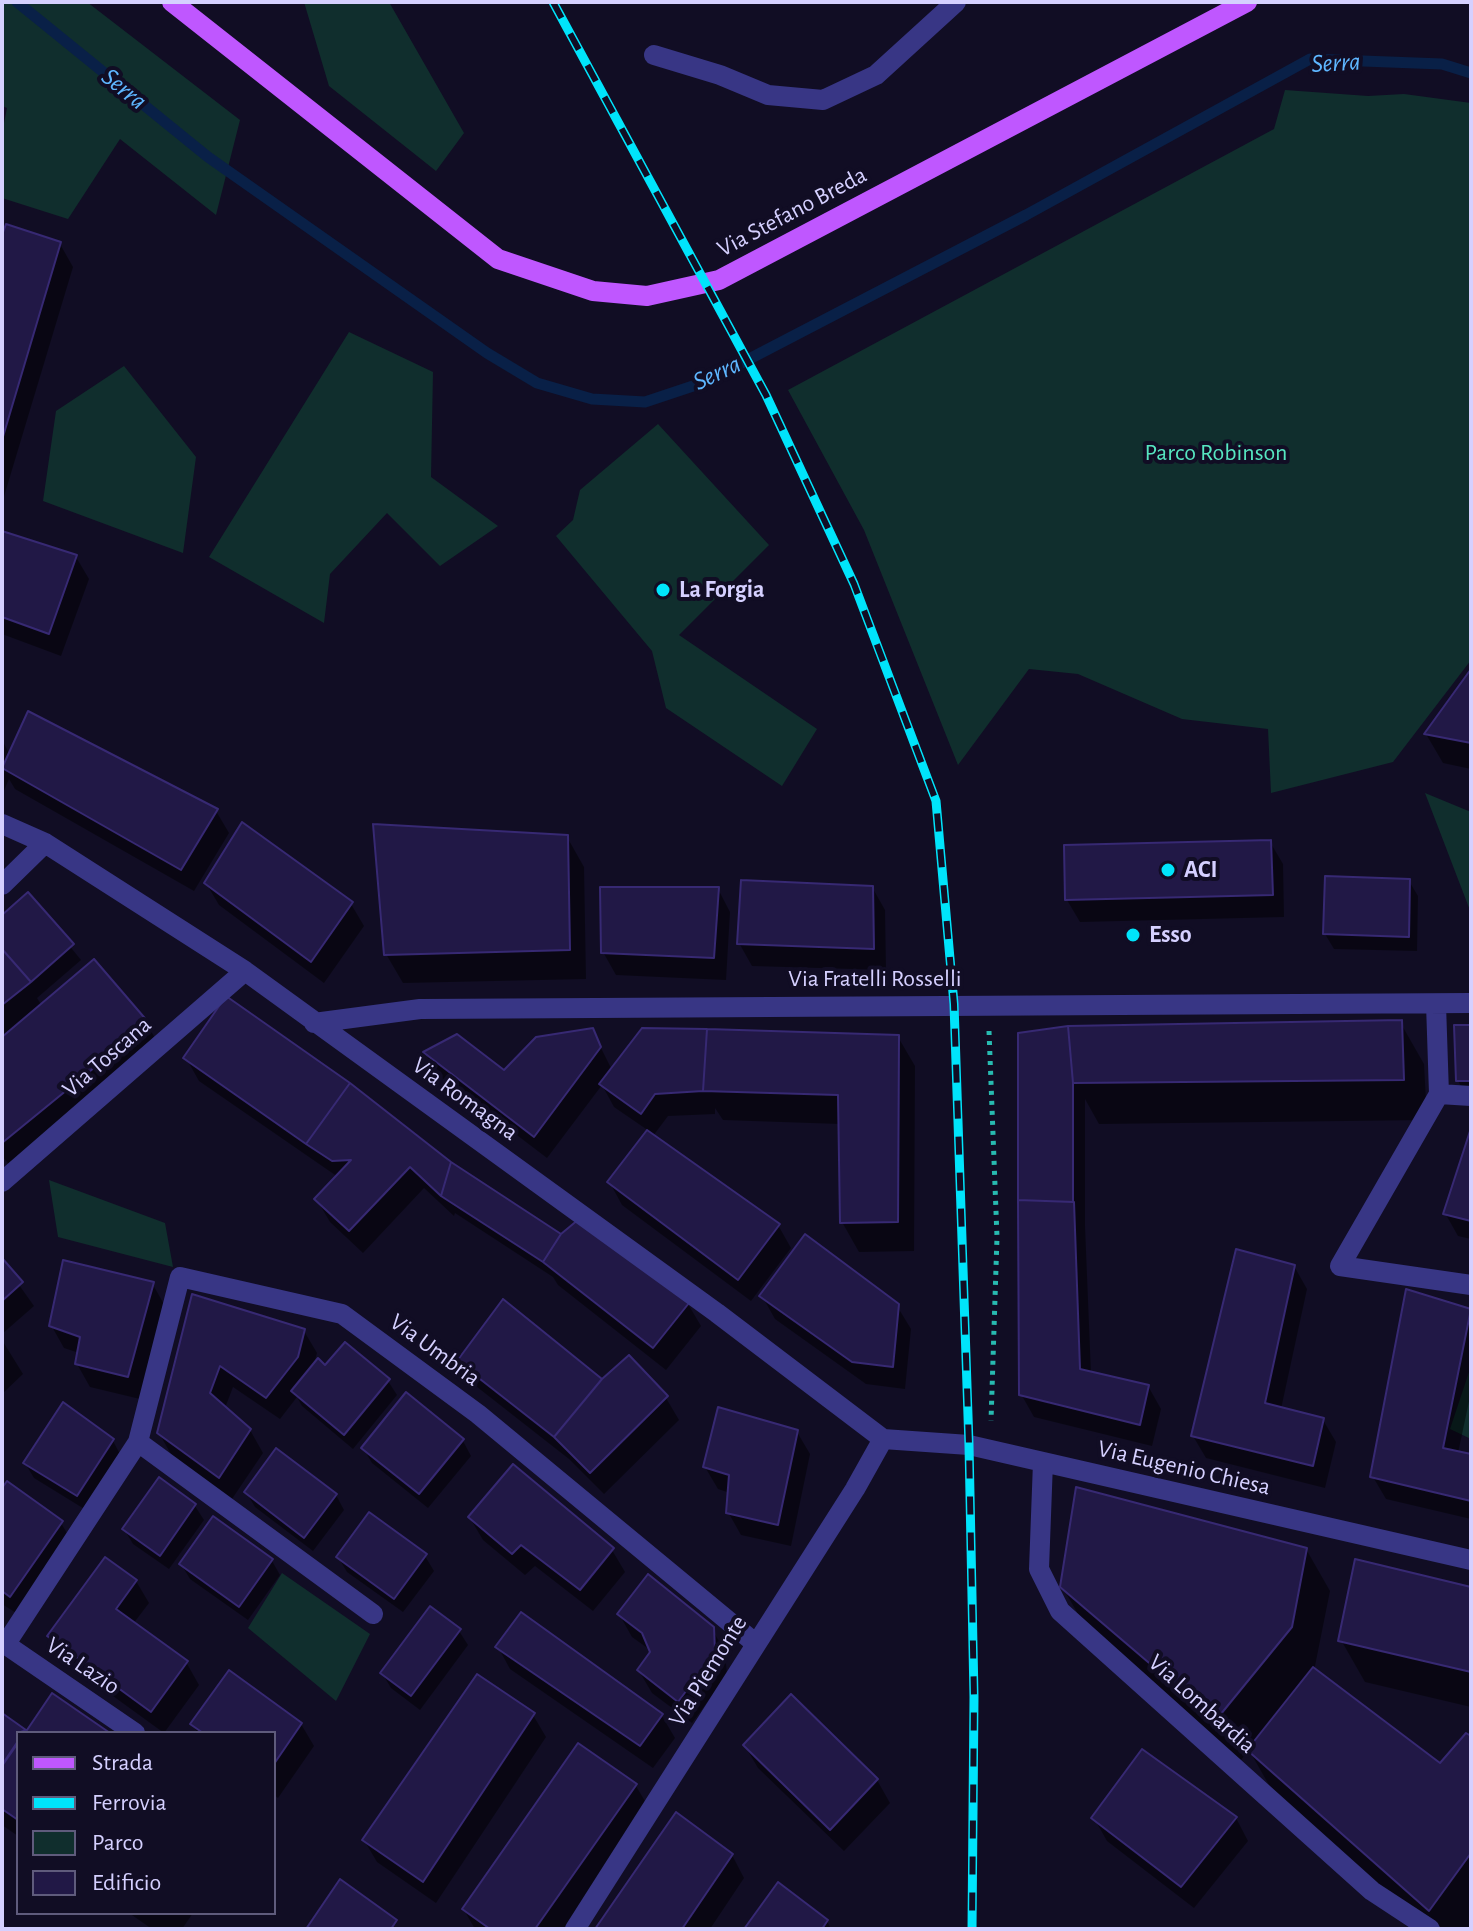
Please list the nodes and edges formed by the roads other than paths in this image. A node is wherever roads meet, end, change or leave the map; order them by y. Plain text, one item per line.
1 (172, 2) edge
2 (956, 2) edge
3 (1247, 2) edge
4 (654, 55) dead end
5 (2, 824) edge
6 (45, 843) junction
7 (2, 885) edge
8 (245, 971) junction
9 (1471, 1003) edge
10 (1436, 1004) junction
11 (314, 1023) junction
12 (1439, 1094) junction
13 (1471, 1096) edge
14 (2, 1182) edge
15 (1471, 1285) edge
16 (883, 1439) junction
17 (138, 1442) junction
18 (1043, 1462) junction
19 (1471, 1560) edge
20 (373, 1614) dead end
21 (755, 1643) junction
22 (4, 1644) edge
23 (132, 1731) edge
24 (575, 1929) edge
25 (1430, 1929) edge

1 - 3 main road, Via Stefano Breda
2 - 4 street
5 - 6 street, Via Romagna
6 - 7 street
6 - 8 street, Via Romagna
8 - 11 street, Via Romagna
8 - 14 street, Via Toscana
9 - 10 street, Via Fratelli Rosselli
10 - 11 street, Via Fratelli Rosselli
10 - 12 street
11 - 16 street, Via Romagna
12 - 13 street
12 - 15 street
16 - 18 street, Via Eugenio Chiesa
16 - 21 street, Via Piemonte
17 - 20 street
17 - 21 street, Via Umbria
17 - 22 street, Via Umbria
18 - 19 street, Via Eugenio Chiesa
18 - 25 street, Via Lombardia
21 - 24 street, Via Piemonte
22 - 23 street, Via Lazio

